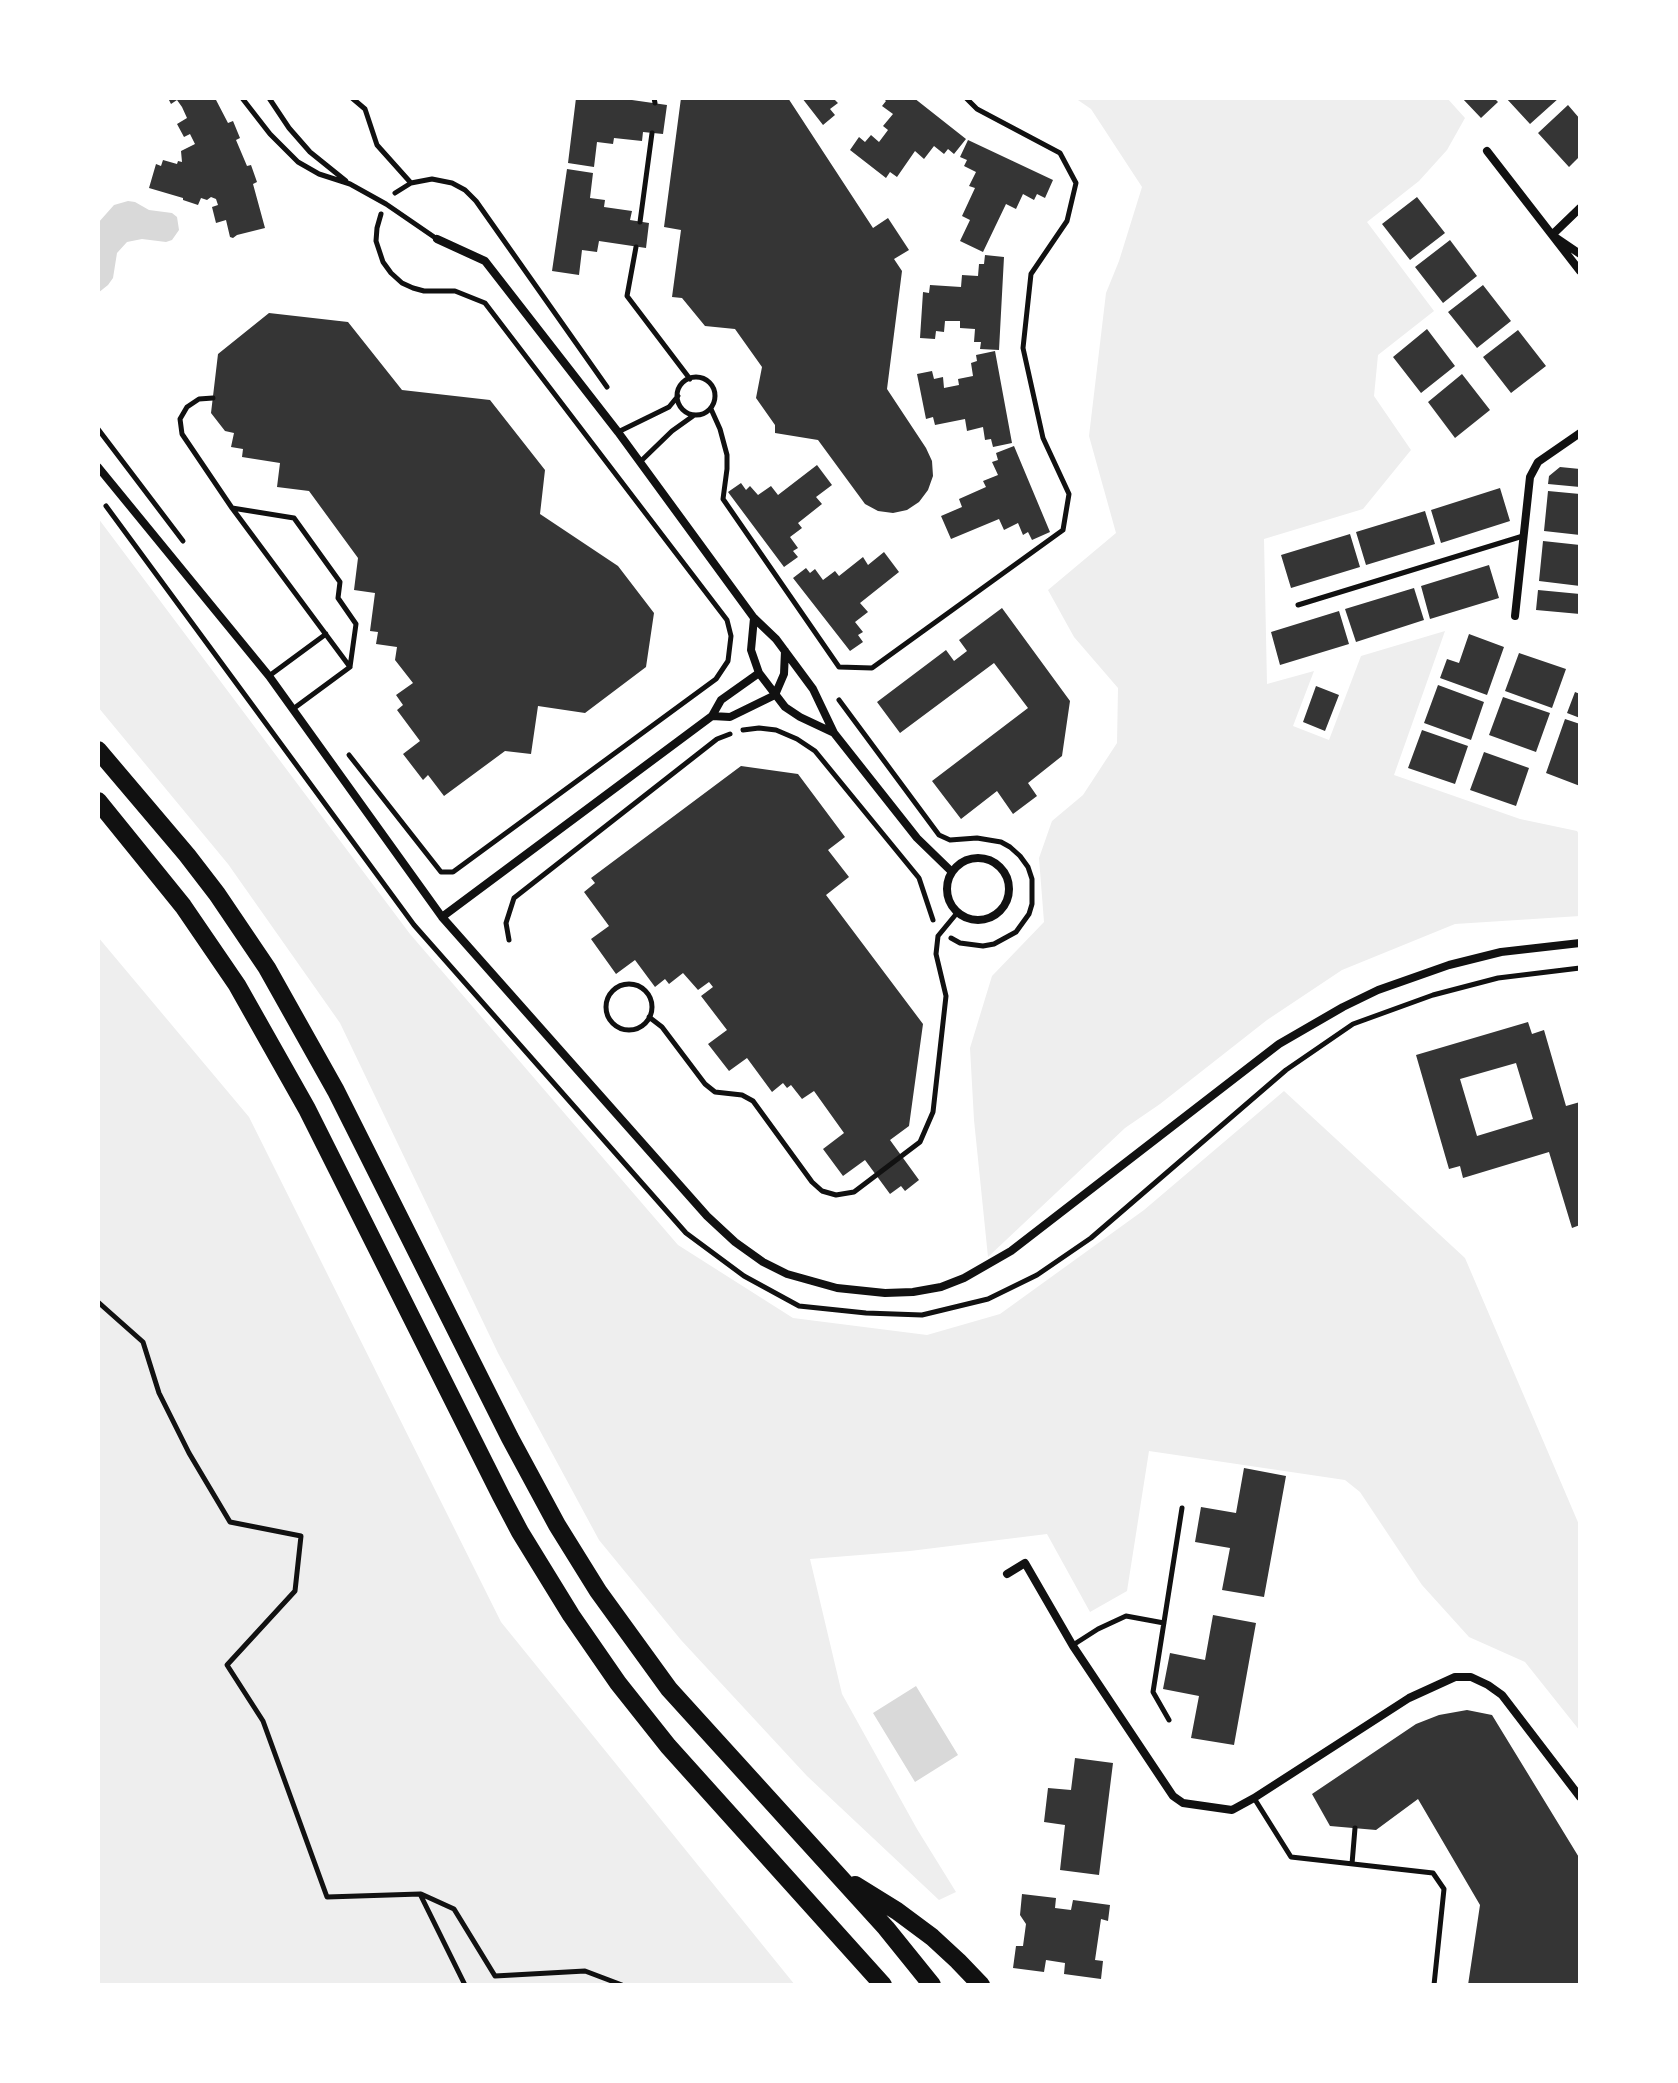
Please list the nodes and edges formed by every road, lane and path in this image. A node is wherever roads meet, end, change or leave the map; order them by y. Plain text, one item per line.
1 (242, 98) edge
2 (269, 98) edge
3 (352, 98) edge
4 (966, 98) edge
5 (652, 133) dead end
6 (1487, 151) dead end
7 (411, 183) dead end
8 (350, 184) junction
9 (1580, 208) edge
10 (640, 222) dead end
11 (1552, 235) junction
12 (437, 239) joint
13 (636, 247) dead end
14 (1580, 254) edge
15 (1580, 271) edge
16 (690, 379) junction
17 (678, 396) junction
18 (213, 398) dead end
19 (711, 409) junction
20 (694, 416) junction
21 (618, 432) junction
22 (1580, 433) edge
23 (640, 462) junction
24 (98, 467) edge
25 (98, 496) edge
26 (232, 508) junction
27 (1524, 536) junction
28 (1298, 605) dead end
29 (1515, 616) dead end
30 (754, 618) junction
31 (326, 634) junction
32 (785, 651) junction
33 (728, 661) dead end
34 (350, 667) junction
35 (759, 673) junction
36 (269, 676) junction
37 (775, 695) junction
38 (293, 709) junction
39 (712, 716) junction
40 (759, 728) dead end
41 (834, 733) junction
42 (98, 750) edge
43 (98, 801) edge
44 (441, 872) dead end
45 (952, 872) junction
46 (957, 913) junction
47 (442, 917) junction
48 (509, 940) dead end
49 (1580, 943) edge
50 (1580, 968) edge
51 (649, 1017) junction
52 (98, 1302) edge
53 (1182, 1508) dead end
54 (1007, 1574) dead end
55 (1164, 1623) junction
56 (1073, 1646) junction
57 (1169, 1720) dead end
58 (1580, 1797) edge
59 (1254, 1798) junction
60 (1355, 1828) dead end
61 (1352, 1864) junction
62 (833, 1871) junction
63 (420, 1894) junction
64 (465, 1985) edge
65 (622, 1985) edge
66 (883, 1985) edge
67 (932, 1985) edge
68 (981, 1985) edge
69 (1434, 1985) edge

1 - 8 lane
2 - 8 lane
3 - 7 path
4 - 19 lane
5 - 10 lane
6 - 11 street
8 - 12 lane
9 - 11 street
11 - 14 street
11 - 15 street
12 - 21 street
13 - 16 lane
16 - 17 lane
16 - 19 lane
17 - 20 lane
17 - 21 lane
18 - 26 lane
19 - 20 lane
20 - 23 lane
21 - 23 street
22 - 27 street
23 - 30 street
24 - 36 street
25 - 50 path
26 - 31 lane
26 - 34 lane
27 - 28 lane
27 - 29 street
30 - 32 street
30 - 35 street
31 - 34 lane
31 - 36 lane
32 - 37 street
32 - 41 street
33 - 44 path
34 - 38 lane
35 - 37 street
35 - 39 street
36 - 38 street
37 - 39 street
37 - 41 street
38 - 47 street
39 - 47 street
40 - 48 path
41 - 45 street
42 - 62 highway
43 - 66 highway
45 - 46 street
45 - 46 street
46 - 51 lane
47 - 49 street
51 - 51 lane
52 - 63 path
53 - 55 lane
54 - 56 street
55 - 56 lane
55 - 57 lane
56 - 59 street
58 - 59 street
59 - 61 lane
60 - 61 lane
61 - 69 lane
62 - 67 highway
62 - 68 highway
63 - 64 path
63 - 65 path

